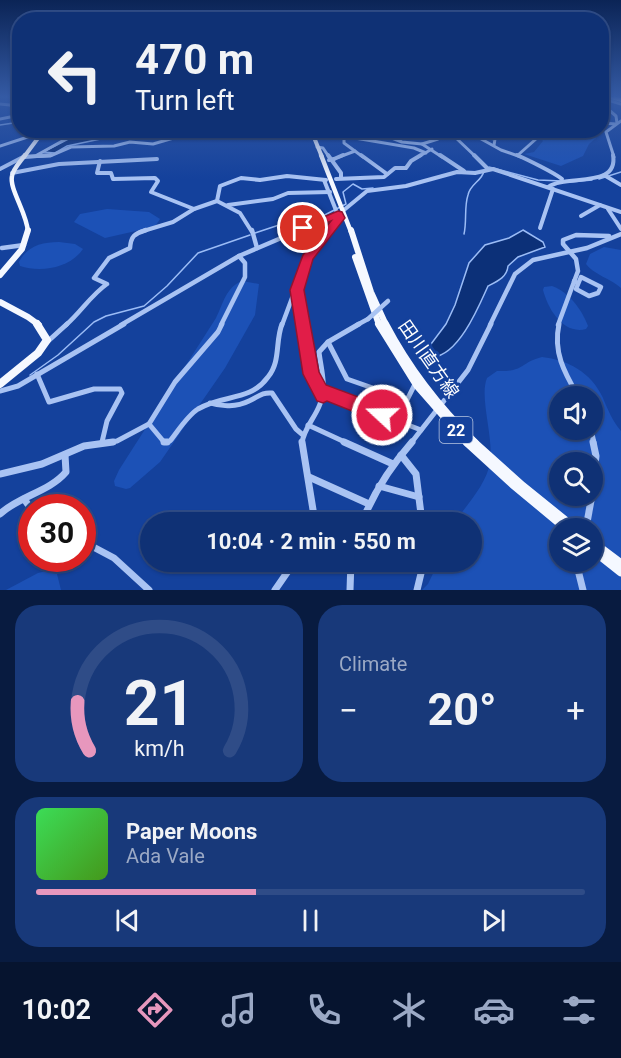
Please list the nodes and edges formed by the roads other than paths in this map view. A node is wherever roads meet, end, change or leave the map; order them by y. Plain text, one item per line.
1 (23, 138) edge
2 (38, 138) edge
3 (68, 138) edge
4 (174, 138) edge
5 (312, 138) edge
6 (313, 138) edge
7 (344, 138) edge
8 (360, 138) edge
9 (396, 138) edge
10 (438, 138) edge
11 (456, 138) edge
12 (478, 138) edge
13 (488, 138) edge
14 (519, 138) dead end
15 (535, 138) joint
16 (608, 138) edge
17 (495, 139) joint
18 (422, 144) junction
19 (494, 145) junction
20 (0, 146) edge
21 (317, 147) junction
22 (432, 149) junction
23 (355, 151) junction
24 (426, 153) junction
25 (37, 155) junction
26 (518, 155) junction
27 (23, 157) junction
28 (157, 159) dead end
29 (100, 161) junction
30 (323, 162) junction
31 (488, 168) junction
32 (0, 169) edge
33 (466, 172) junction
34 (12, 173) junction
35 (387, 174) junction
36 (607, 176) junction
37 (559, 180) junction
38 (536, 183) junction
39 (621, 185) edge
40 (550, 188) junction
41 (330, 192) junction
42 (217, 201) junction
43 (600, 205) junction
44 (228, 206) junction
45 (607, 208) junction
46 (194, 209) junction
47 (341, 212) junction
48 (621, 212) edge
49 (580, 216) dead end
50 (540, 228) dead end
51 (621, 229) edge
52 (621, 234) edge
53 (612, 236) junction
54 (24, 245) junction
55 (2, 248) edge
56 (257, 248) junction
57 (570, 251) junction
58 (239, 256) junction
59 (0, 274) edge
60 (575, 282) junction
61 (297, 290) junction
62 (388, 301) dead end
63 (0, 302) edge
64 (328, 342) junction
65 (45, 343) junction
66 (37, 374) junction
67 (0, 384) edge
68 (415, 384) junction
69 (572, 386) edge
70 (0, 391) edge
71 (323, 393) junction
72 (210, 403) junction
73 (440, 409) junction
74 (149, 424) junction
75 (308, 425) junction
76 (421, 430) junction
77 (303, 435) junction
78 (102, 442) junction
79 (65, 455) junction
80 (401, 455) junction
81 (393, 464) junction
82 (0, 474) edge
83 (309, 477) junction
84 (379, 486) junction
85 (33, 494) edge
86 (419, 497) junction
87 (18, 502) edge
88 (369, 504) junction
89 (314, 512) edge
90 (366, 512) edge
91 (421, 512) edge
92 (0, 514) edge
93 (553, 518) edge
94 (562, 518) edge
95 (96, 548) edge
96 (603, 550) edge
97 (603, 558) edge
98 (621, 564) edge
99 (287, 572) edge
100 (351, 572) edge
101 (421, 572) edge
102 (578, 572) edge
103 (621, 572) edge
104 (148, 590) edge
105 (275, 590) edge
106 (350, 590) edge
107 (417, 590) edge
108 (583, 590) edge

1 - 20 street
2 - 27 main road
3 - 25 street
4 - 25 street
5 - 68 main road, 田川直方線 / 22
6 - 21 main road, 田川直方線 / 22
7 - 23 street
8 - 24 street
9 - 18 street
10 - 18 street
11 - 31 street
12 - 19 street
13 - 17 street
14 - 15 street
15 - 26 street
16 - 36 street
17 - 19 street
18 - 22 street
19 - 26 street
21 - 30 main road, 田川直方線 / 22
21 - 35 street
22 - 24 street
22 - 33 street
23 - 30 street
23 - 35 street
24 - 35 street
25 - 27 street
26 - 37 street
27 - 32 street
27 - 34 main road
28 - 29 street
29 - 34 street
29 - 46 street
30 - 47 main road, 田川直方線 / 22
31 - 33 street
31 - 38 street
33 - 47 street
34 - 54 main road
36 - 37 street
36 - 39 street
37 - 38 street
37 - 40 street
38 - 40 street
40 - 43 street
40 - 50 street
41 - 42 street
41 - 44 street
41 - 47 street
42 - 44 street
42 - 46 street
43 - 45 street
43 - 49 street
44 - 56 street
45 - 48 street
45 - 51 street
46 - 65 street
47 - 56 street
47 - 61 street
47 - 73 main road, 田川直方線 / 22
52 - 53 street
53 - 57 street
53 - 57 street
54 - 55 street
54 - 59 main road
56 - 58 street
57 - 60 street
57 - 73 street
58 - 66 street
58 - 74 street
60 - 60 street
60 - 69 street
61 - 71 street
61 - 72 street
62 - 64 street, bridge
63 - 65 main road
64 - 68 street
64 - 71 street
65 - 67 main road
66 - 70 street
66 - 78 street
68 - 73 main road, 田川直方線 / 22
71 - 75 street
71 - 76 street
72 - 74 street
72 - 77 street
73 - 76 street
73 - 93 main road, 田川直方線 / 22
73 - 94 main road, 田川直方線 / 22
74 - 78 street
75 - 77 street
75 - 81 street
76 - 80 street
77 - 83 street
78 - 79 street
79 - 82 street
79 - 85 street
80 - 81 street
80 - 86 street
81 - 84 street
83 - 88 street
83 - 89 street
84 - 86 street
84 - 88 street
86 - 91 street
87 - 92 street
88 - 90 street
95 - 104 street
96 - 98 main road
97 - 103 main road
99 - 105 street
100 - 106 street
101 - 107 street
102 - 108 street

